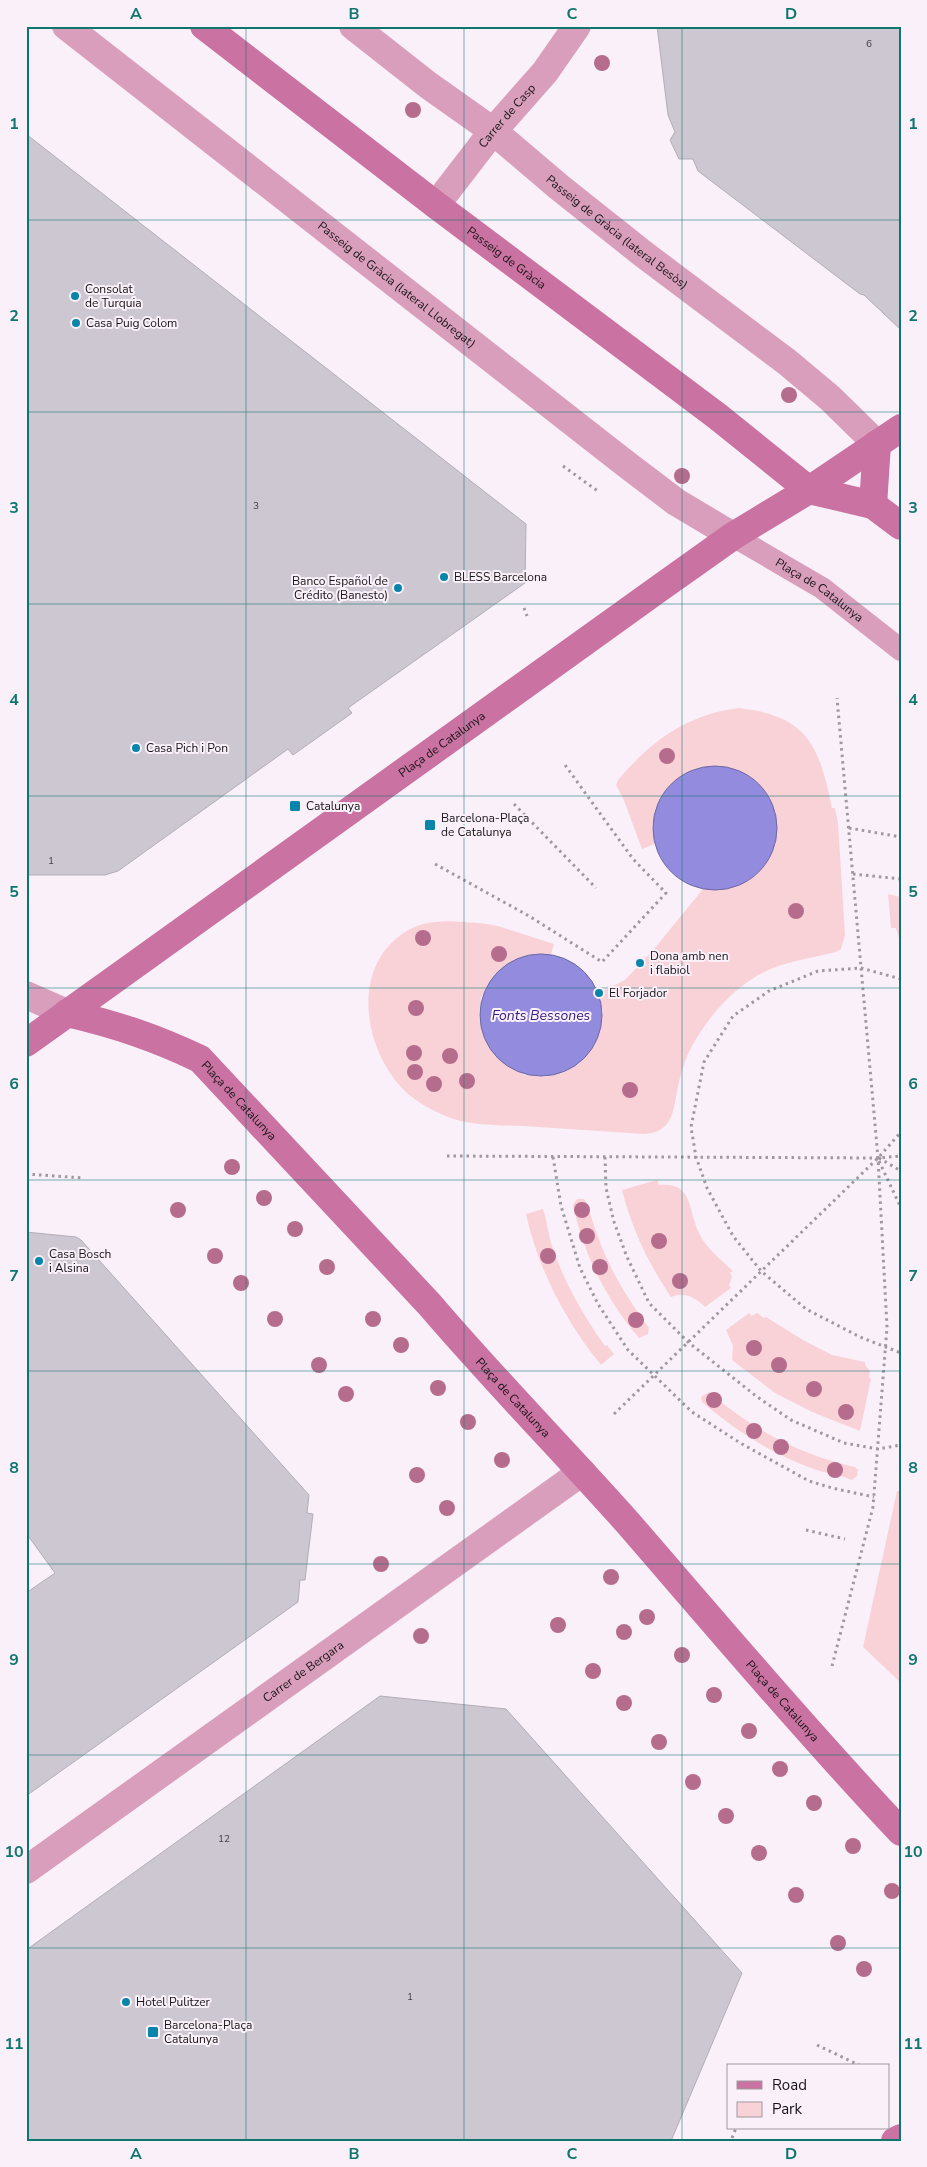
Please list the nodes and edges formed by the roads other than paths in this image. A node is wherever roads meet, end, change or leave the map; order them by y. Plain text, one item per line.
1 (66, 26) edge
2 (204, 26) edge
3 (353, 26) edge
4 (577, 26) edge
5 (493, 131) junction
6 (436, 205) junction
7 (901, 428) edge
8 (877, 444) junction
9 (810, 490) junction
10 (873, 504) junction
11 (901, 526) edge
12 (733, 536) junction
13 (901, 650) edge
14 (26, 995) edge
15 (67, 1013) junction
16 (26, 1043) edge
17 (582, 1472) junction
18 (901, 1832) edge
19 (26, 1870) edge
20 (901, 2138) edge
21 (895, 2141) edge

1 - 12 street, Passeig de Gràcia (lateral Llobregat)
2 - 6 main road, Passeig de Gràcia
3 - 5 street, Passeig de Gràcia (lateral Besòs)
4 - 5 street, Carrer de Casp
5 - 6 street, Carrer de Casp
5 - 8 street, Passeig de Gràcia (lateral Besòs)
6 - 9 main road, Passeig de Gràcia
7 - 8 main road, Plaça de Catalunya
8 - 9 main road, Plaça de Catalunya
8 - 10 main road
9 - 10 main road
9 - 12 main road, Plaça de Catalunya
10 - 11 main road
12 - 13 lane, Plaça de Catalunya
12 - 15 main road, Plaça de Catalunya
14 - 15 street
15 - 16 main road
15 - 17 main road, Plaça de Catalunya
17 - 18 main road, Plaça de Catalunya
17 - 19 street, Carrer de Bergara
20 - 21 main road

